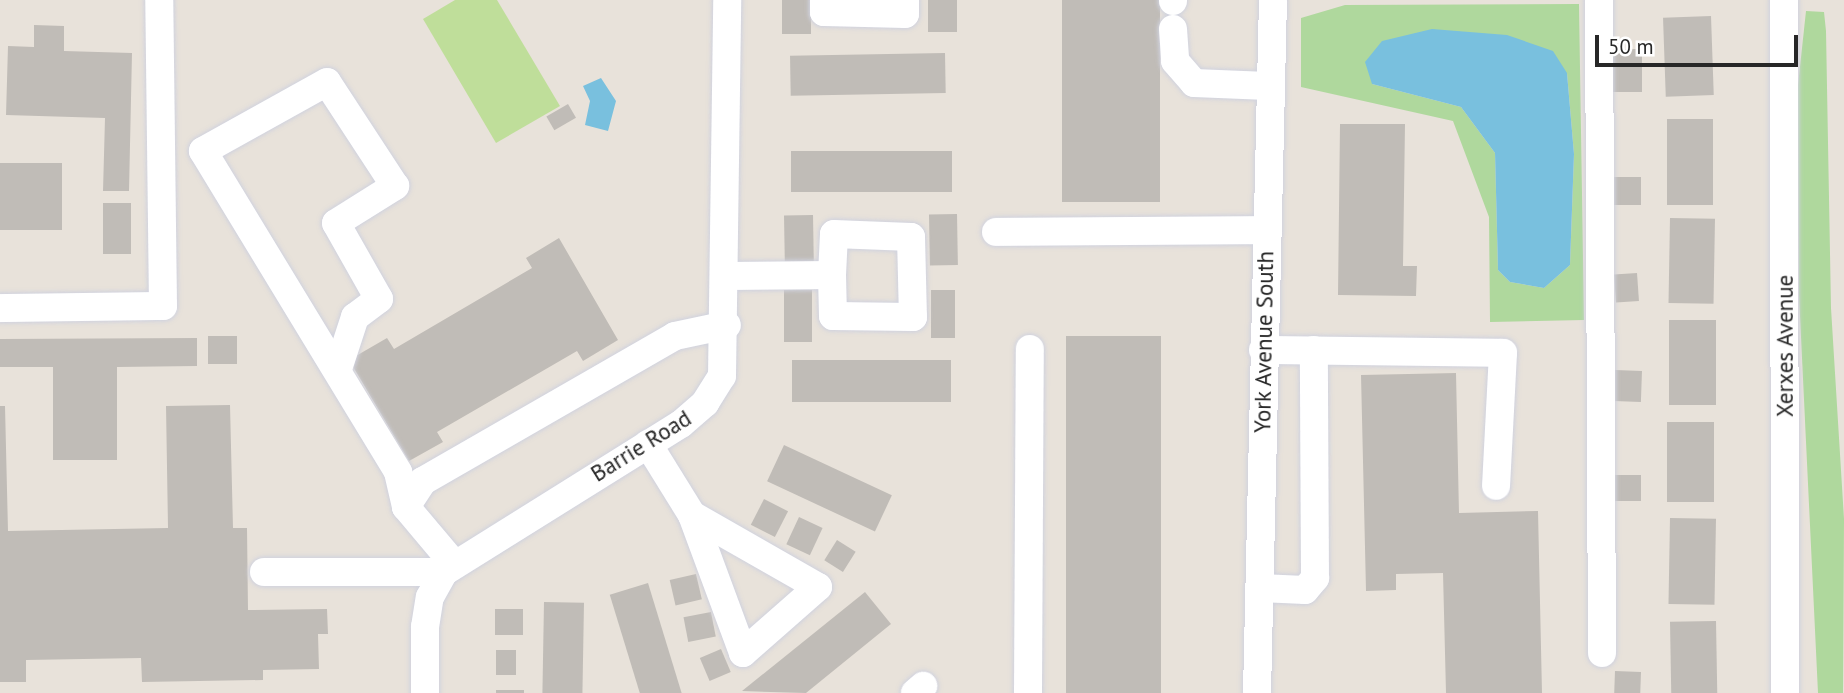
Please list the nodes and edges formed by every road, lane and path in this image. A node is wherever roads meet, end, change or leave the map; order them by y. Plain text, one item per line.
1 (159, 0) edge
2 (727, 0) edge
3 (824, 0) edge
4 (905, 0) edge
5 (1273, 0) edge
6 (1599, 0) edge
7 (1784, 0) edge
8 (1173, 10) edge
9 (1268, 86) junction
10 (1265, 230) junction
11 (996, 232) dead end
12 (832, 275) dead end
13 (727, 276) junction
14 (0, 308) edge
15 (727, 325) junction
16 (1031, 349) dead end
17 (1263, 350) junction
18 (1314, 350) junction
19 (338, 369) junction
20 (648, 444) junction
21 (1496, 486) dead end
22 (406, 507) junction
23 (692, 515) junction
24 (449, 568) junction
25 (264, 572) dead end
26 (1259, 588) junction
27 (1602, 653) dead end
28 (1257, 689) edge
29 (425, 693) edge
30 (1028, 693) edge
31 (1785, 693) edge

1 - 14 street
2 - 13 street, Barrie Road
3 - 4 street
5 - 9 street, York Avenue South
6 - 27 street
7 - 31 street, Xerxes Avenue
8 - 9 street
9 - 10 street, York Avenue South
10 - 11 street
10 - 17 street, York Avenue South
12 - 13 street
13 - 15 street, Barrie Road
15 - 20 street, Barrie Road
15 - 22 street
16 - 30 street
17 - 18 street
17 - 26 street, York Avenue South
18 - 21 street
18 - 26 street
19 - 19 street
19 - 22 street
20 - 23 street
20 - 24 street, Barrie Road
22 - 24 street
23 - 23 street
24 - 25 street
24 - 29 street
26 - 28 street, York Avenue South

